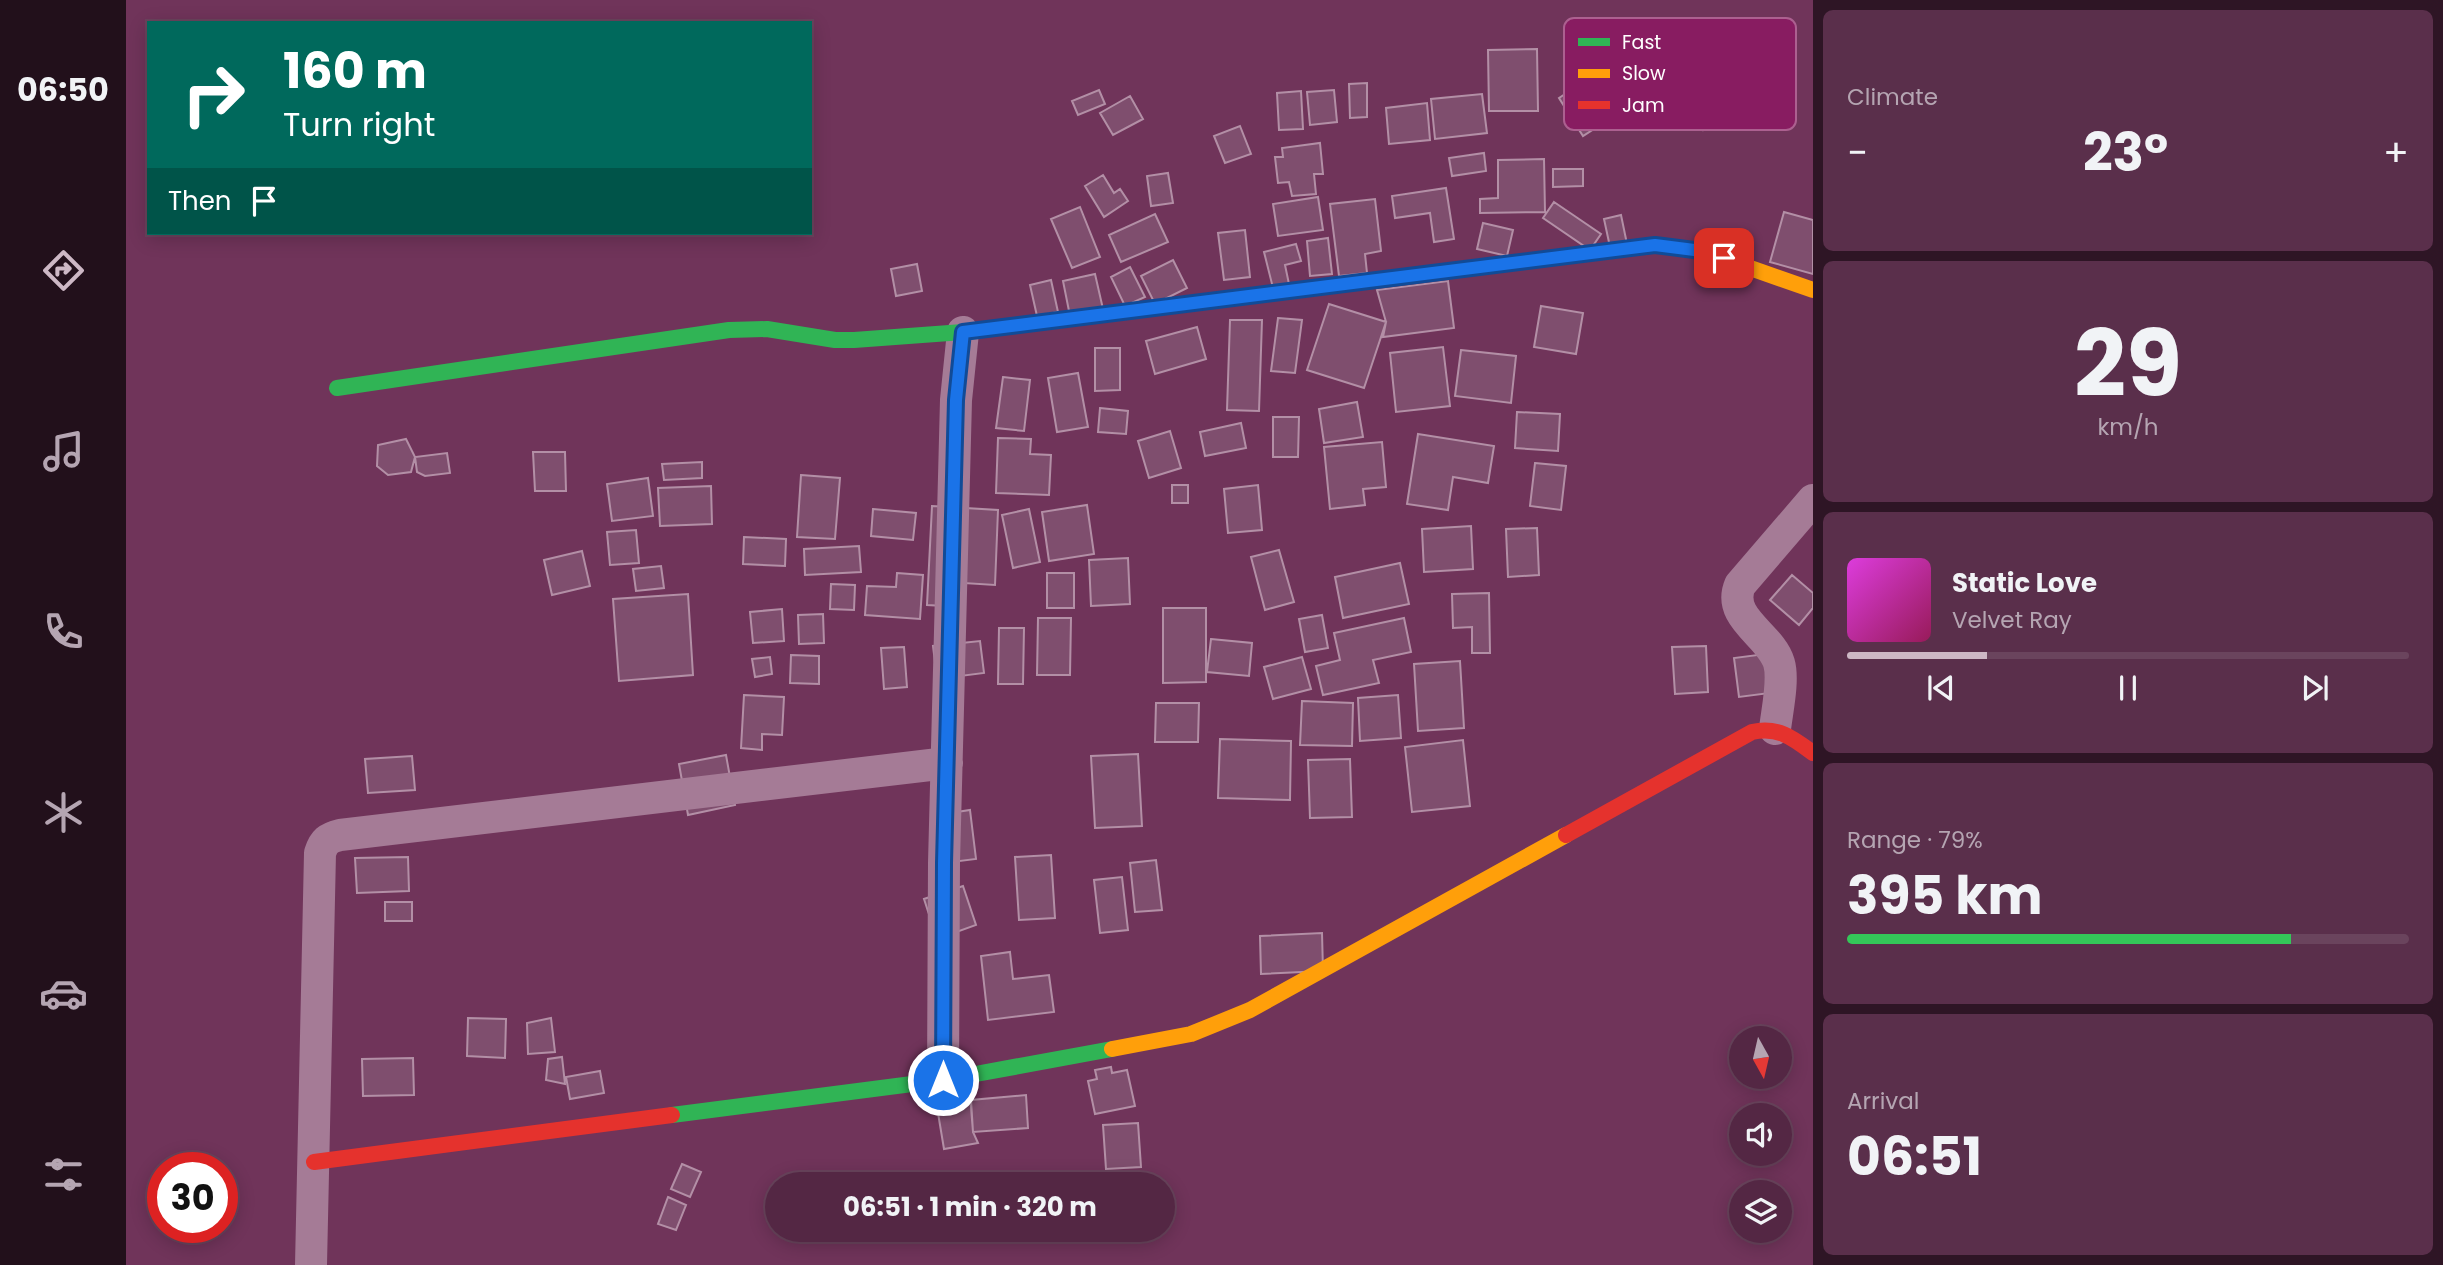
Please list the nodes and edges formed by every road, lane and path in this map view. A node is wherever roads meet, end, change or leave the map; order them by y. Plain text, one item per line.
1 (1813, 290) edge
2 (963, 332) junction
3 (337, 388) dead end
4 (1813, 500) edge
5 (1775, 729) junction
6 (1813, 753) edge
7 (947, 763) junction
8 (943, 1080) junction
9 (314, 1161) junction
10 (311, 1265) edge

1 - 2 street
2 - 3 street
2 - 7 street
4 - 5 street
5 - 6 street
5 - 8 street
7 - 8 street
7 - 9 street
8 - 9 street
9 - 10 street

